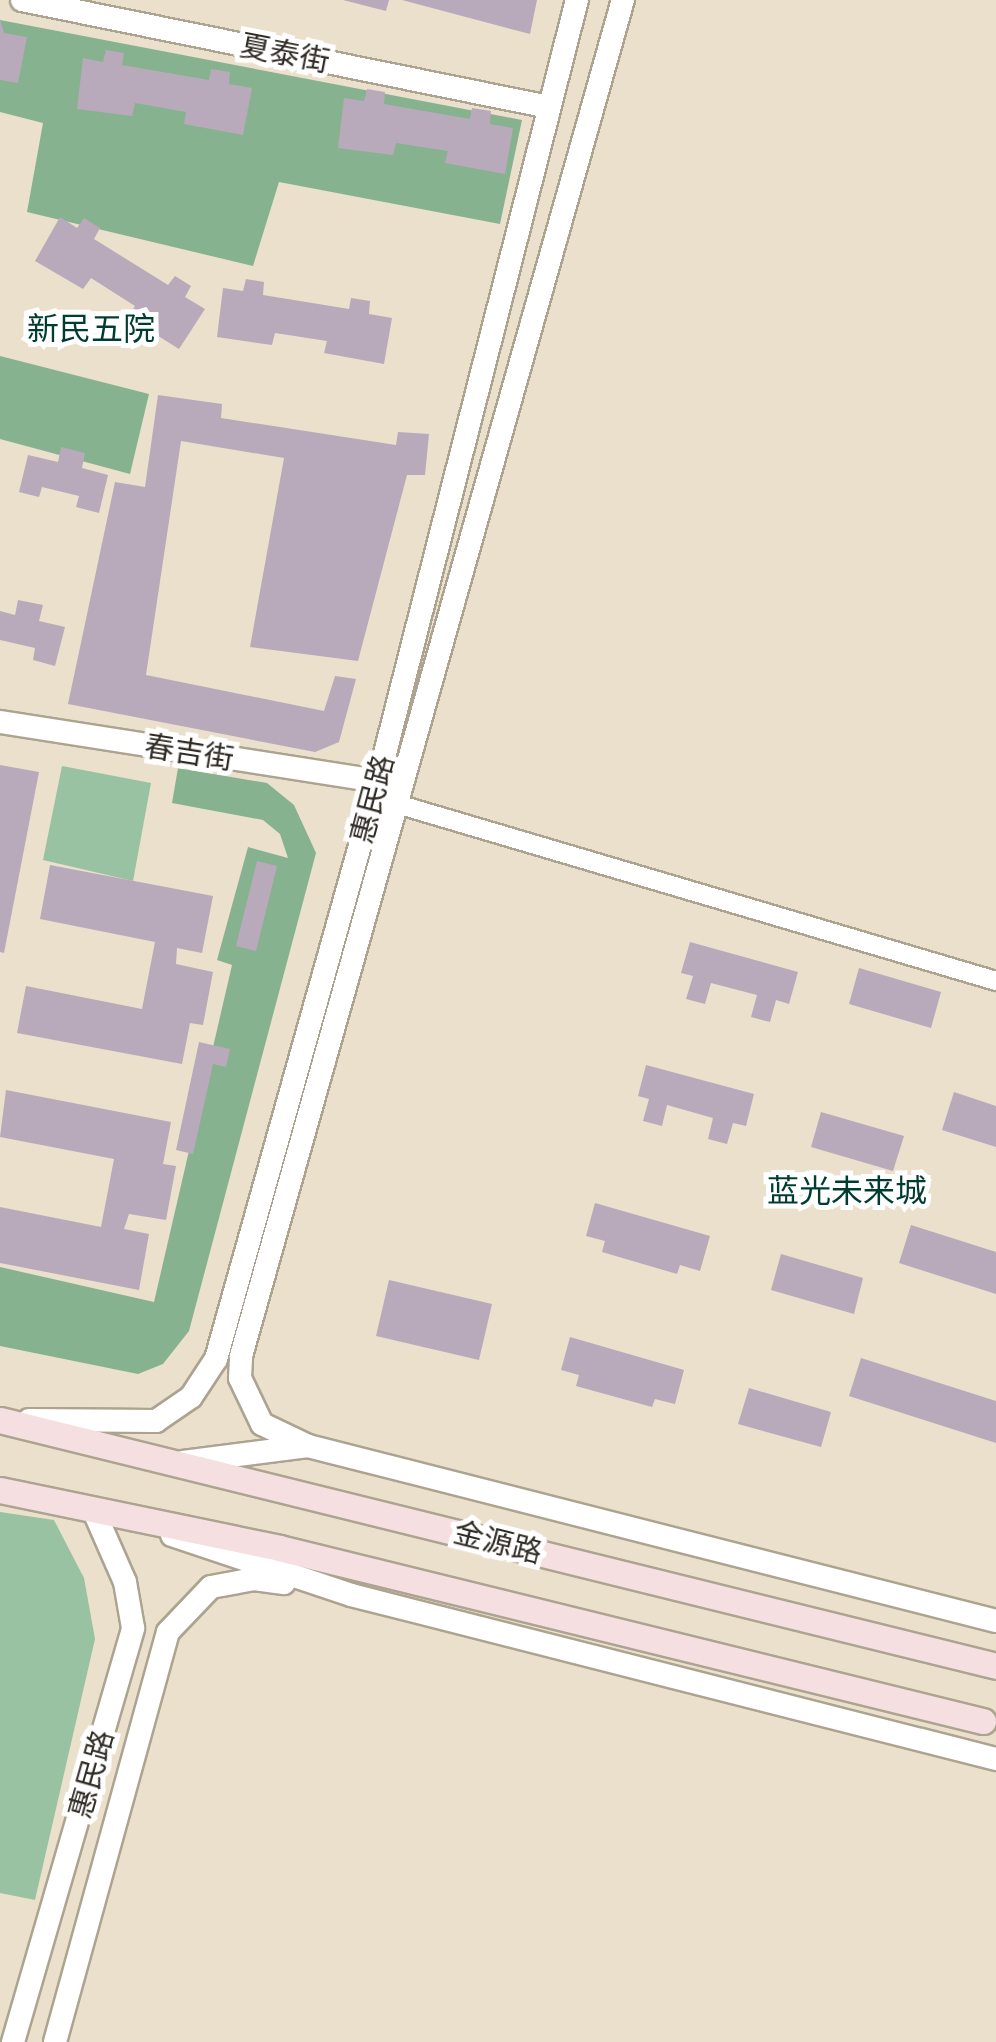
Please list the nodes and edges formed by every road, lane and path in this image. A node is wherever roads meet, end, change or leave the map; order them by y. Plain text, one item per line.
1 (22, 0) edge
2 (577, 0) edge
3 (622, 0) edge
4 (549, 107) junction
5 (0, 722) edge
6 (378, 782) junction
7 (398, 804) junction
8 (996, 981) edge
9 (0, 1420) edge
10 (308, 1446) junction
11 (175, 1462) junction
12 (0, 1490) edge
13 (93, 1508) junction
14 (337, 1590) junction
15 (996, 1621) edge
16 (996, 1666) edge
17 (984, 1721) dead end
18 (996, 1759) edge
19 (13, 2042) edge
20 (55, 2042) edge

1 - 4 street, 夏泰街
2 - 4 street, 惠民路
3 - 7 street, 惠民路
4 - 6 street, 惠民路
5 - 6 street, 春吉街
6 - 9 street, 惠民路
7 - 8 street
7 - 10 street, 惠民路
9 - 11 main road, 金源路
10 - 11 street
10 - 15 street
11 - 16 main road, 金源路
12 - 13 main road, 金源路
13 - 14 street
13 - 17 main road, 金源路
13 - 19 street, 惠民路
14 - 18 street
14 - 20 street

